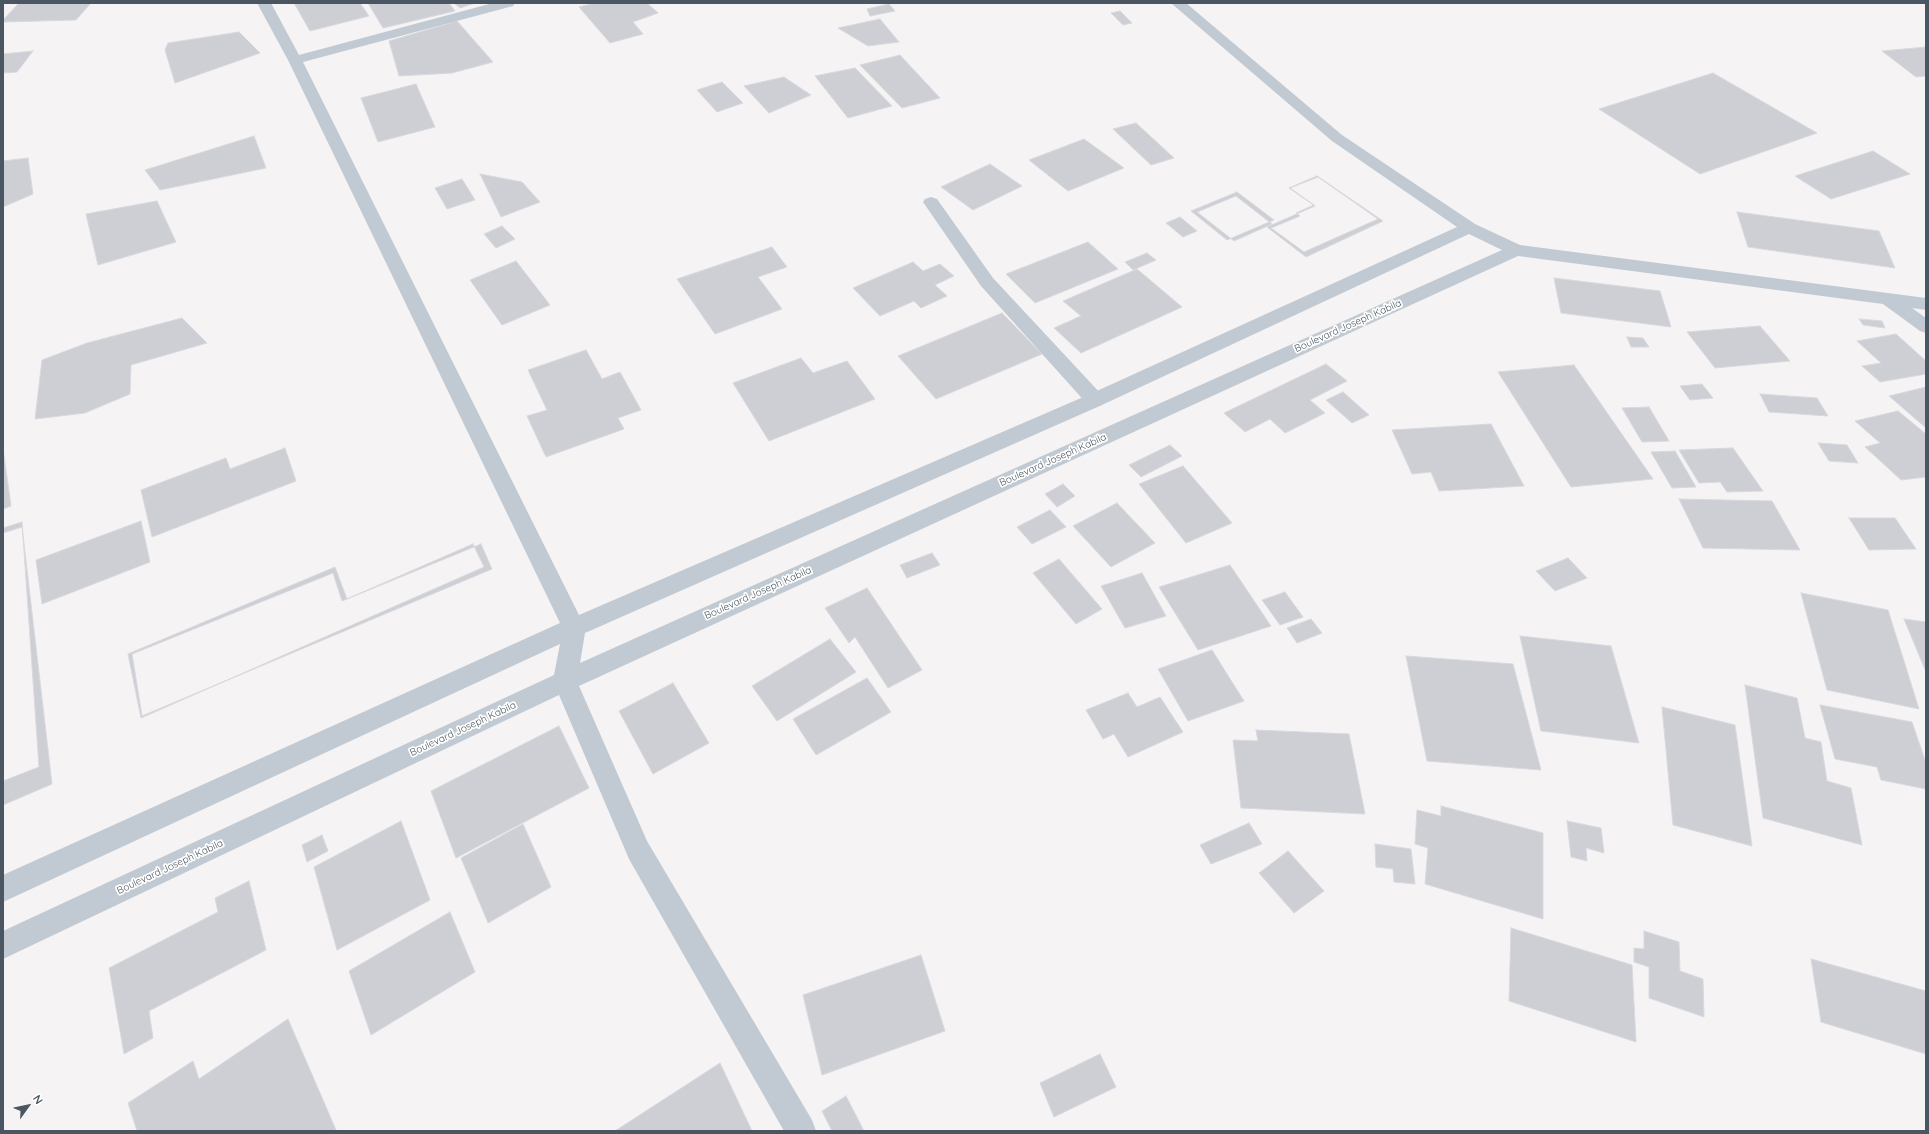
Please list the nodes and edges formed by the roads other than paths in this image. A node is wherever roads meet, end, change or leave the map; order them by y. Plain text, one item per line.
1 (264, 3) edge
2 (508, 3) edge
3 (1178, 3) edge
4 (295, 60) junction
5 (931, 202) dead end
6 (1469, 228) junction
7 (1516, 250) junction
8 (1889, 301) junction
9 (1926, 304) edge
10 (1926, 327) edge
11 (1095, 400) junction
12 (574, 627) junction
13 (564, 681) junction
14 (3, 889) edge
15 (3, 945) edge
16 (801, 1131) edge

1 - 4 street
2 - 4 street
3 - 6 street
4 - 12 street
5 - 11 street
6 - 7 street
6 - 11 street
7 - 8 street
7 - 13 street, Boulevard Joseph Kabila
8 - 9 street
8 - 10 street
11 - 12 street
12 - 13 street
12 - 14 street
13 - 15 street, Boulevard Joseph Kabila
13 - 16 street

